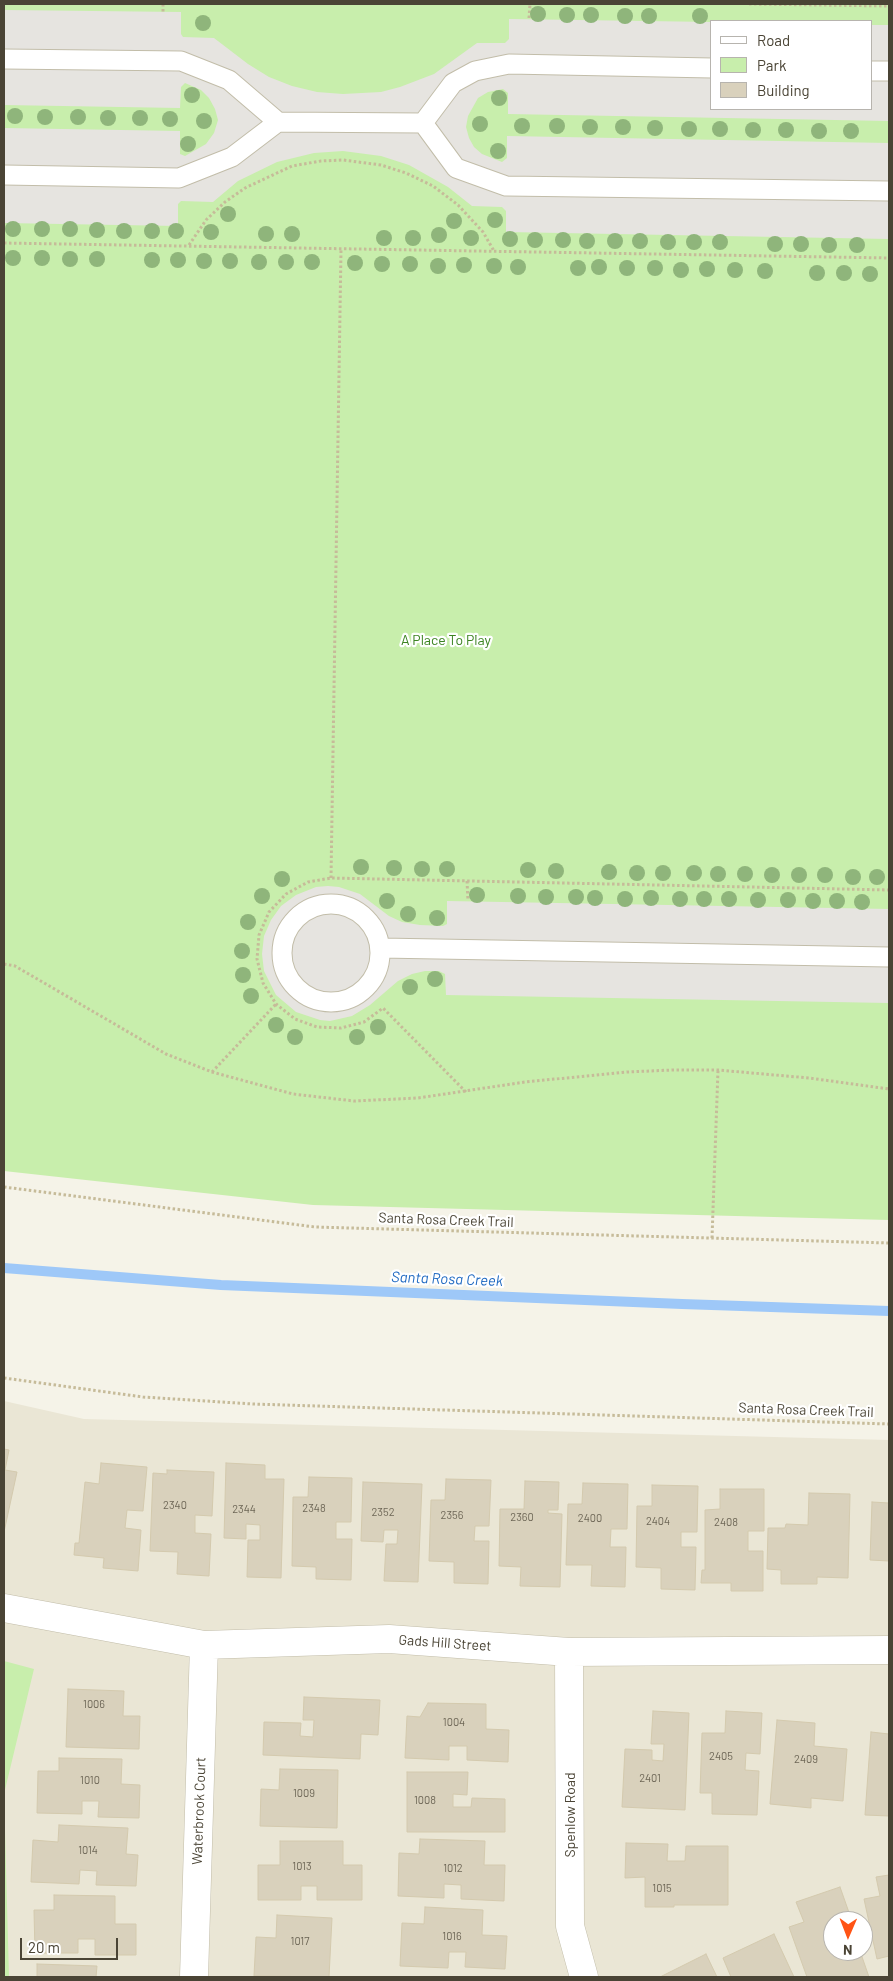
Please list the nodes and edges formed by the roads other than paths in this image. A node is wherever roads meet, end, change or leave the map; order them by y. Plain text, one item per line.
1 (4, 59) edge
2 (710, 68) edge
3 (873, 71) edge
4 (889, 72) edge
5 (278, 122) junction
6 (423, 123) junction
7 (4, 175) edge
8 (889, 191) edge
9 (381, 948) junction
10 (889, 957) edge
11 (4, 1608) edge
12 (204, 1645) junction
13 (889, 1650) edge
14 (569, 1652) junction
15 (194, 1977) edge
16 (584, 1977) edge

1 - 5 lane
2 - 6 lane
3 - 4 lane
5 - 6 lane
5 - 7 lane
6 - 8 lane
9 - 9 lane
9 - 10 lane
11 - 12 street, Gads Hill Street
12 - 14 street, Gads Hill Street
12 - 15 street, Waterbrook Court
13 - 14 street, Gads Hill Street
14 - 16 street, Spenlow Road

